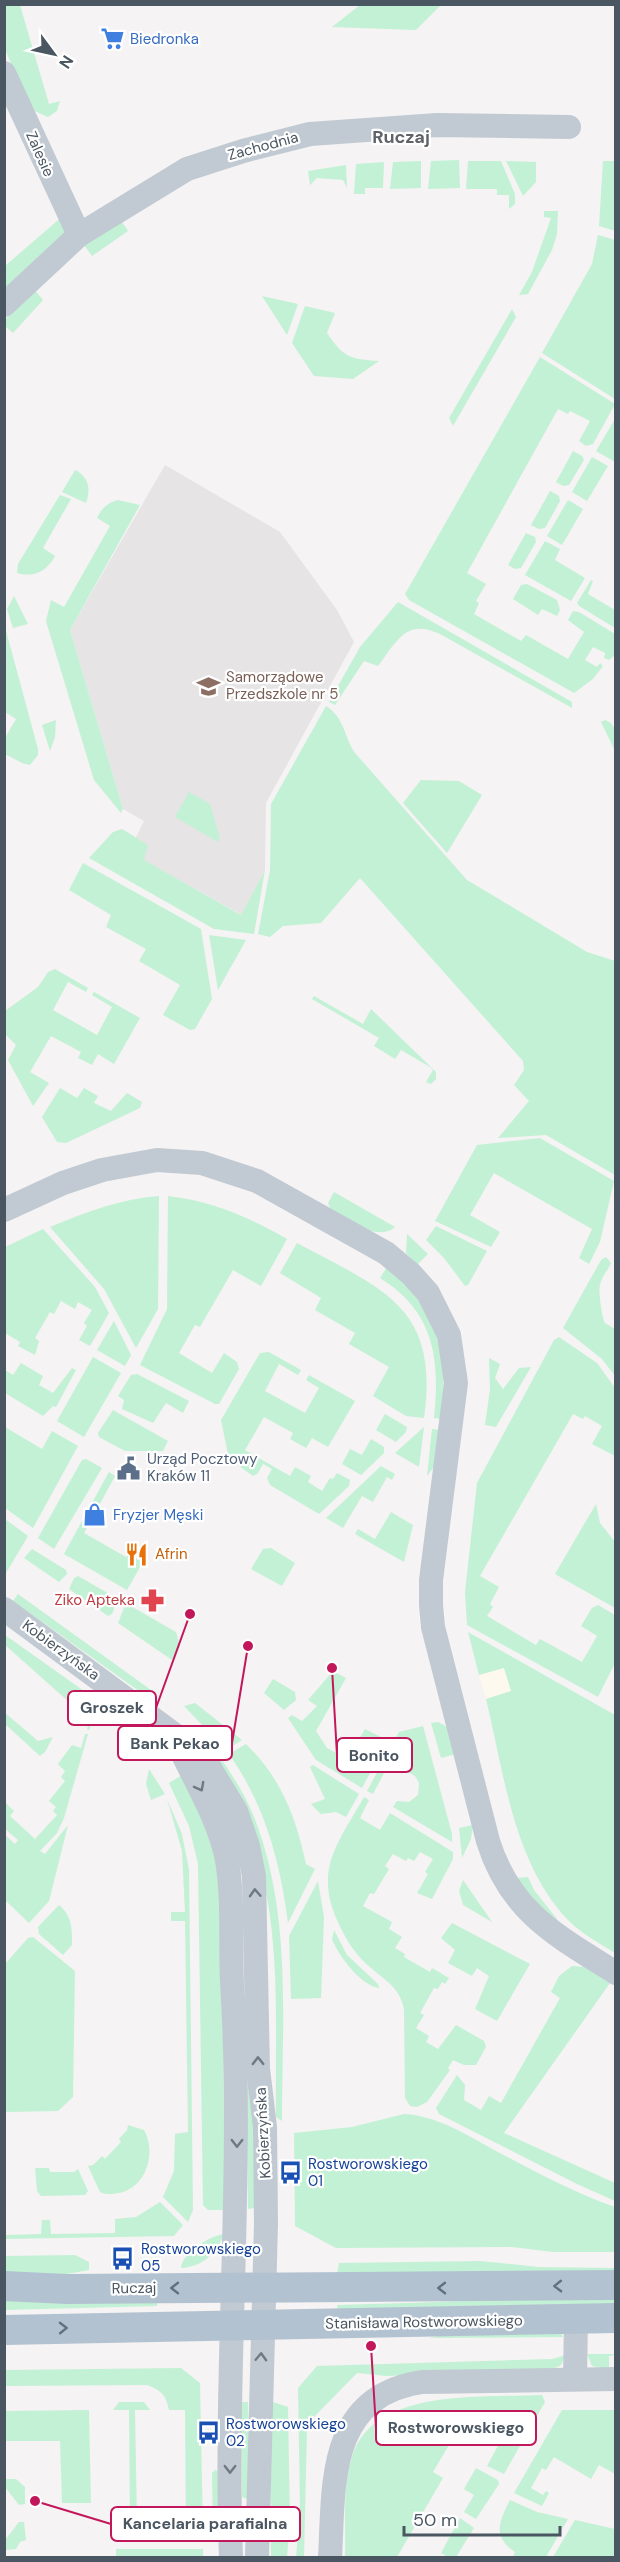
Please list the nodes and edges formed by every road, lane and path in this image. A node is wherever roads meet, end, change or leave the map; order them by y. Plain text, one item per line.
1 (4, 73) edge
2 (569, 127) dead end
3 (79, 235) junction
4 (4, 305) edge
5 (4, 1210) edge
6 (4, 1609) edge
7 (174, 1735) junction
8 (615, 1973) edge
9 (615, 2285) edge
10 (4, 2286) edge
11 (233, 2288) junction
12 (264, 2289) junction
13 (615, 2318) edge
14 (576, 2319) junction
15 (262, 2325) junction
16 (232, 2326) junction
17 (4, 2330) edge
18 (575, 2379) junction
19 (615, 2379) edge
20 (231, 2558) edge
21 (257, 2558) edge
22 (330, 2558) edge

1 - 3 street, Zalesie
2 - 3 street, Zachodnia
3 - 4 street, Zachodnia
5 - 8 street
6 - 7 street, Kobierzyńska
7 -> 11 street, Kobierzyńska
12 -> 7 street, Kobierzyńska
9 -> 12 main road
11 -> 10 main road, Ruczaj
11 - 12 main road, Ruczaj
11 - 16 street, Kobierzyńska
12 - 15 street, Kobierzyńska
13 - 14 main road, Stanisława Rostworowskiego
14 - 15 main road, Stanisława Rostworowskiego
14 - 18 street
15 - 16 main road, Stanisława Rostworowskiego
21 -> 15 street, Kobierzyńska
17 -> 16 main road
16 -> 20 street, Kobierzyńska
18 - 19 street
18 - 22 street

